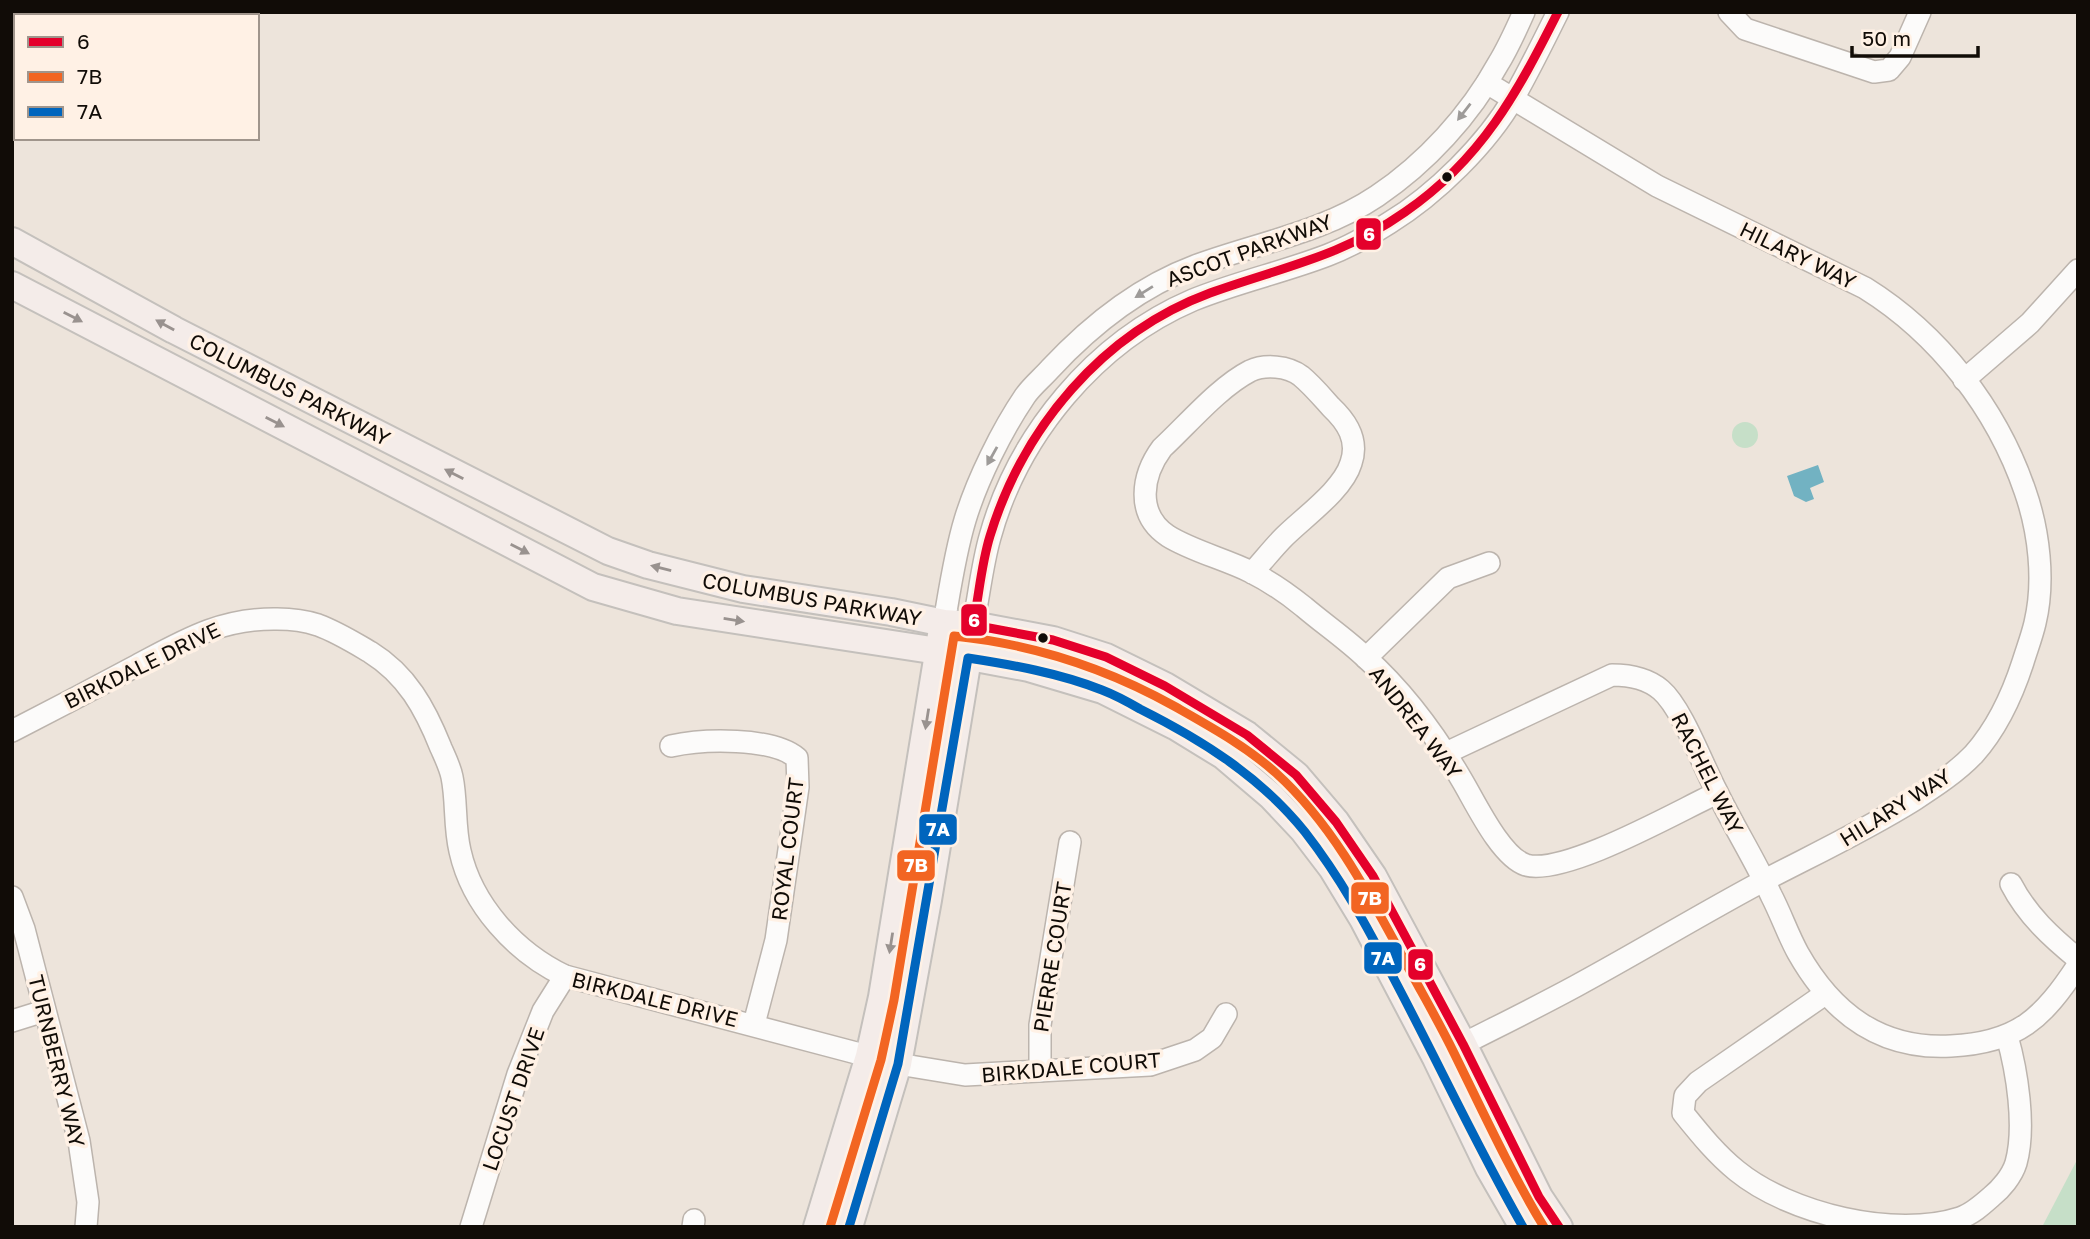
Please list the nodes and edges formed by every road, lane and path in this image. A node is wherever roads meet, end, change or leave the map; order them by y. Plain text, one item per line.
1 (1524, 12) edge
2 (1558, 12) edge
3 (1729, 12) edge
4 (1920, 12) edge
5 (1487, 83) junction
6 (1513, 99) junction
7 (12, 241) edge
8 (2078, 270) edge
9 (12, 285) edge
10 (1964, 380) junction
11 (1489, 563) dead end
12 (1252, 573) junction
13 (944, 623) junction
14 (973, 625) junction
15 (938, 651) junction
16 (1366, 657) junction
17 (968, 658) junction
18 (12, 732) edge
19 (671, 746) dead end
20 (1446, 753) junction
21 (1717, 793) junction
22 (1070, 842) dead end
23 (1764, 880) junction
24 (2011, 884) dead end
25 (12, 897) edge
26 (2078, 959) edge
27 (2078, 965) edge
28 (565, 976) junction
29 (1825, 994) junction
30 (44, 1011) junction
31 (1226, 1014) dead end
32 (12, 1021) edge
33 (754, 1024) junction
34 (2007, 1036) junction
35 (1463, 1044) junction
36 (869, 1056) junction
37 (1436, 1058) junction
38 (898, 1064) junction
39 (1040, 1071) junction
40 (86, 1227) edge
41 (471, 1227) edge
42 (817, 1227) edge
43 (849, 1227) edge
44 (1522, 1227) edge
45 (1559, 1227) edge

1 - 5 street, ASCOT PARKWAY
2 - 6 street, ASCOT PARKWAY
3 - 4 street
5 - 6 street, HILARY WAY
5 -> 13 street, ASCOT PARKWAY
6 - 10 street, HILARY WAY
6 - 14 street, ASCOT PARKWAY
13 -> 7 main road, COLUMBUS PARKWAY
8 - 10 street
9 -> 15 main road, COLUMBUS PARKWAY
10 - 23 street, HILARY WAY
11 - 16 street
12 - 12 street, ANDREA WAY
12 - 16 street, ANDREA WAY
13 - 14 main road, COLUMBUS PARKWAY
13 - 15 main road, ASCOT PARKWAY
14 - 17 main road, ASCOT PARKWAY
14 - 35 main road, COLUMBUS PARKWAY
15 - 17 main road, COLUMBUS PARKWAY
15 -> 36 main road, ASCOT PARKWAY
16 - 20 street, ANDREA WAY
17 - 37 main road, COLUMBUS PARKWAY
17 - 38 main road, ASCOT PARKWAY
18 - 28 street, BIRKDALE DRIVE
19 - 33 street, ROYAL COURT
20 - 21 street, ANDREA WAY
20 - 21 street, RACHEL WAY
21 - 23 street, RACHEL WAY
22 - 39 street, PIERRE COURT
23 - 29 street, RACHEL WAY
23 - 35 street, HILARY WAY
24 - 26 street
25 - 30 street, TURNBERRY WAY
27 - 34 street
28 - 33 street, BIRKDALE DRIVE
28 - 41 street, LOCUST DRIVE
29 - 34 street, RACHEL WAY
29 - 34 street
30 - 32 street
30 - 40 street, TURNBERRY WAY
31 - 39 street, BIRKDALE COURT
33 - 36 street, BIRKDALE DRIVE
35 - 37 street, HILARY WAY
35 - 45 main road, COLUMBUS PARKWAY
36 - 38 street, BIRKDALE DRIVE
36 - 42 main road, ASCOT PARKWAY
37 - 44 main road, COLUMBUS PARKWAY
38 - 39 street, BIRKDALE COURT
38 - 43 main road, ASCOT PARKWAY

